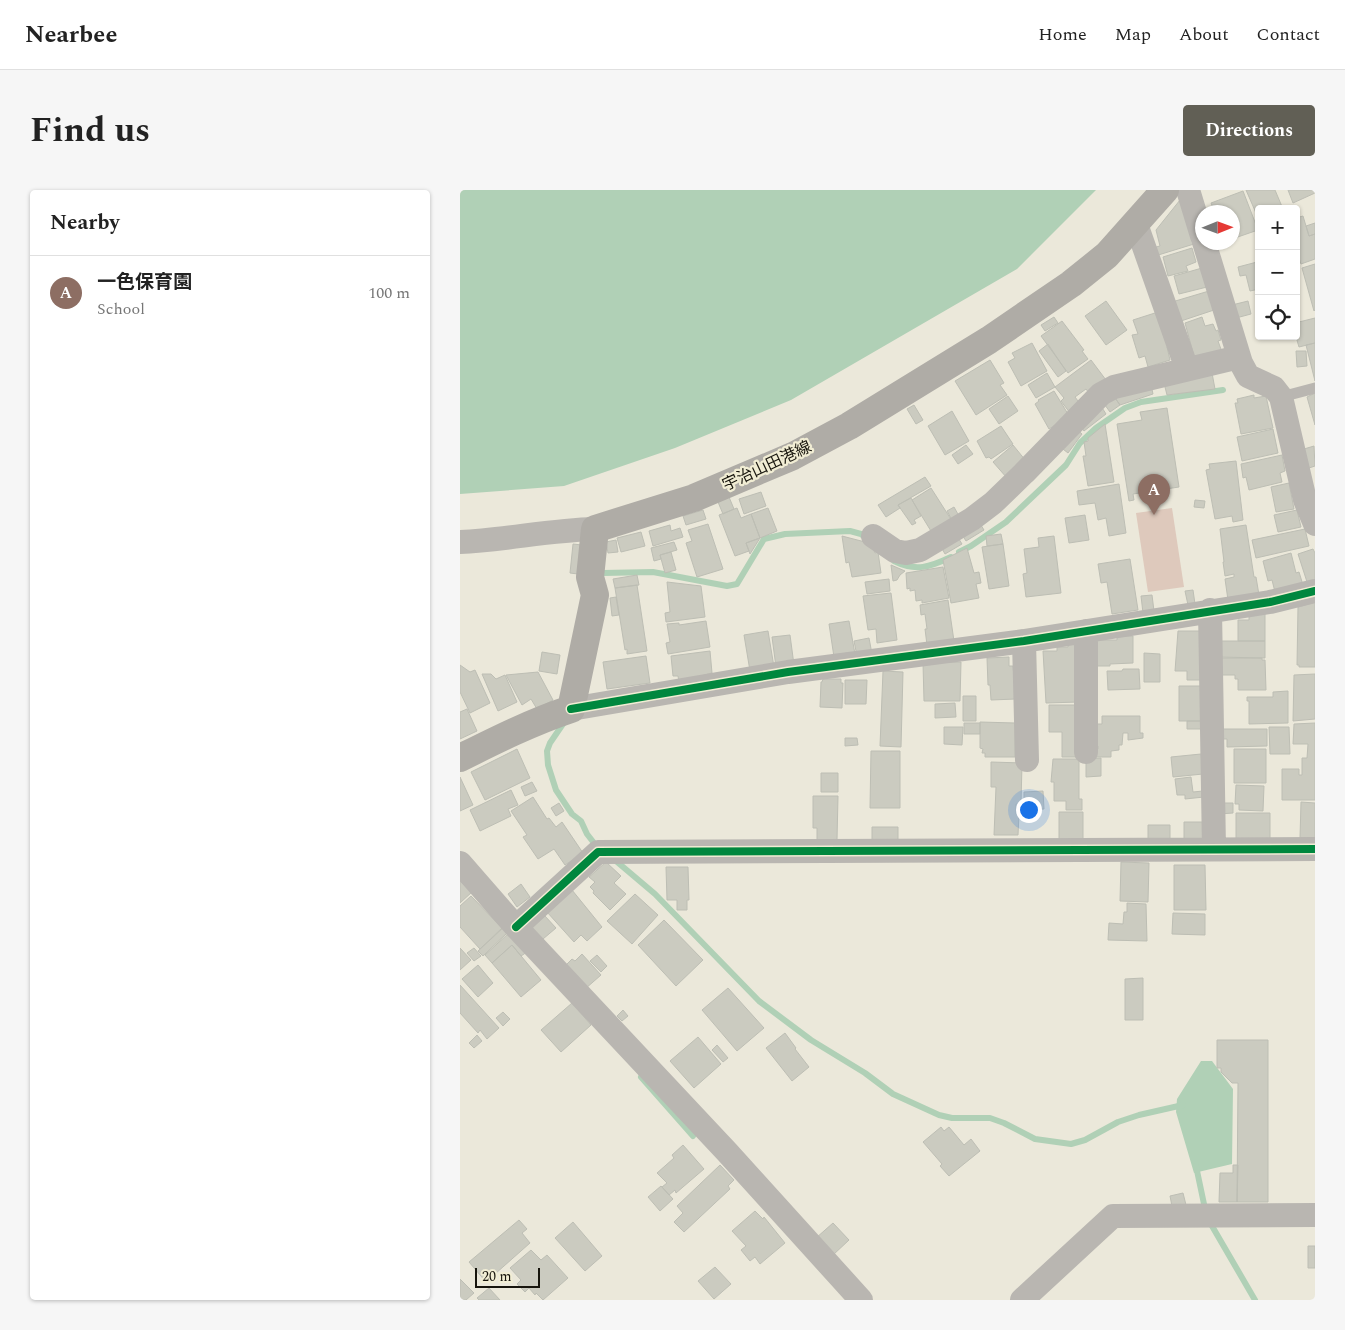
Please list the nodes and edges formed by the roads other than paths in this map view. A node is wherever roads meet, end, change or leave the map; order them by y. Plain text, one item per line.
1 (1165, 190) edge
2 (1188, 190) edge
3 (1195, 213) edge
4 (1136, 224) junction
5 (1206, 250) edge
6 (1239, 357) junction
7 (1187, 369) junction
8 (1315, 388) edge
9 (1281, 397) junction
10 (1315, 524) edge
11 (595, 529) junction
12 (873, 536) dead end
13 (460, 542) edge
14 (1315, 591) edge
15 (1210, 610) junction
16 (1086, 630) junction
17 (1024, 641) junction
18 (571, 709) junction
19 (1086, 752) dead end
20 (460, 758) edge
21 (1026, 760) dead end
22 (1214, 849) junction
23 (1315, 849) edge
24 (460, 863) edge
25 (516, 927) junction
26 (1315, 1215) edge
27 (861, 1300) edge
28 (1022, 1300) edge

1 - 4 main road, 宇治山田港線
2 - 3 street
4 - 7 street
4 - 11 main road, 宇治山田港線
5 - 6 street
6 - 7 street
6 - 9 street
7 - 12 street
8 - 9 lane
9 - 10 street
11 - 13 street
11 - 18 main road
14 - 15 street
15 - 16 street
15 - 22 street
16 - 17 street
16 - 19 street
17 - 18 street
17 - 21 street
18 - 20 main road
22 - 23 street
22 - 25 street
24 - 25 street
25 - 27 street
26 - 28 street

